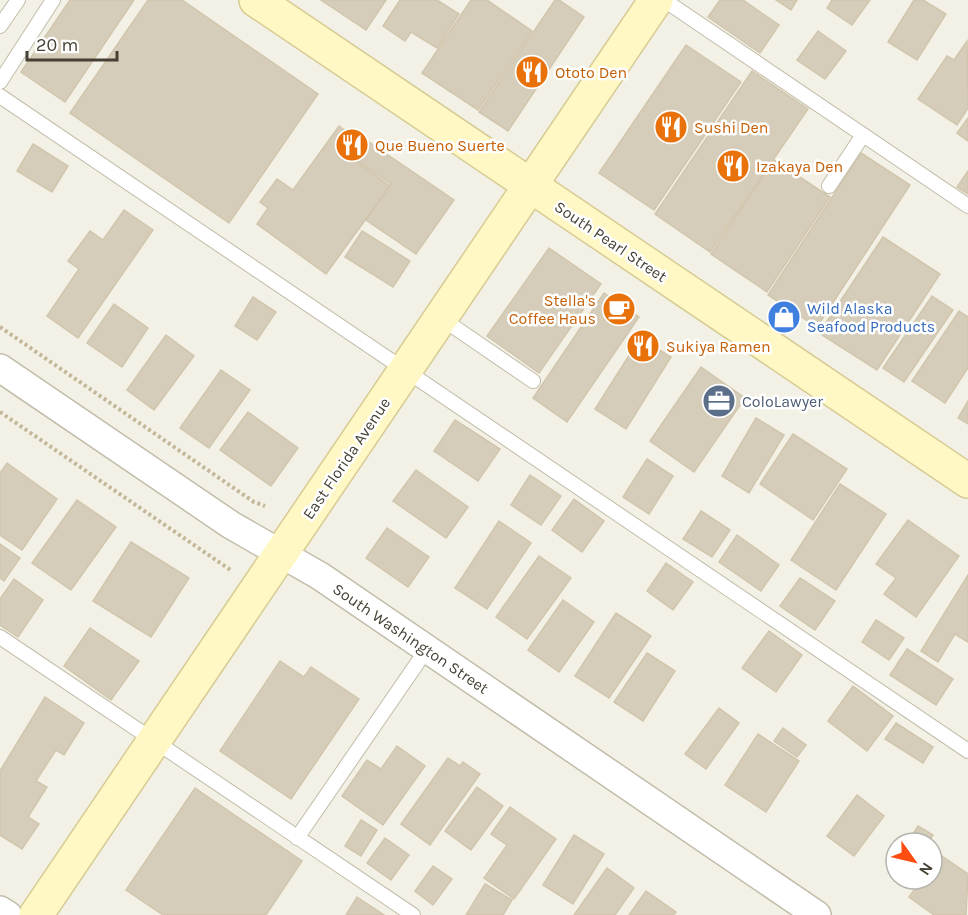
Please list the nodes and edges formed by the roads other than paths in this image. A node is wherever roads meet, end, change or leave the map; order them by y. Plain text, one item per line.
1 (18, 0) edge
2 (53, 0) edge
3 (256, 0) edge
4 (656, 0) edge
5 (664, 0) edge
6 (0, 26) edge
7 (0, 82) edge
8 (0, 96) edge
9 (862, 135) junction
10 (530, 186) junction
11 (829, 186) dead end
12 (968, 206) edge
13 (441, 318) junction
14 (0, 368) edge
15 (405, 371) junction
16 (533, 381) dead end
17 (968, 481) edge
18 (280, 555) junction
19 (0, 637) edge
20 (427, 649) junction
21 (154, 741) junction
22 (968, 751) edge
23 (297, 838) junction
24 (0, 910) edge
25 (8, 915) edge
26 (36, 915) edge
27 (413, 915) edge
28 (817, 915) edge

1 - 6 lane
2 - 7 lane
3 - 10 street, South Pearl Street
4 - 10 street, East Florida Avenue
5 - 9 lane
8 - 15 lane
9 - 11 lane
9 - 12 lane
10 - 13 street, East Florida Avenue
10 - 17 street, South Pearl Street
13 - 15 street, East Florida Avenue
13 - 16 lane
14 - 18 street, South Washington Street
15 - 18 street, East Florida Avenue
15 - 22 lane
18 - 20 street, South Washington Street
18 - 21 street, East Florida Avenue
19 - 21 lane
20 - 23 lane
20 - 28 street, South Washington Street
21 - 23 lane
21 - 26 street, East Florida Avenue
23 - 27 lane
24 - 25 street

